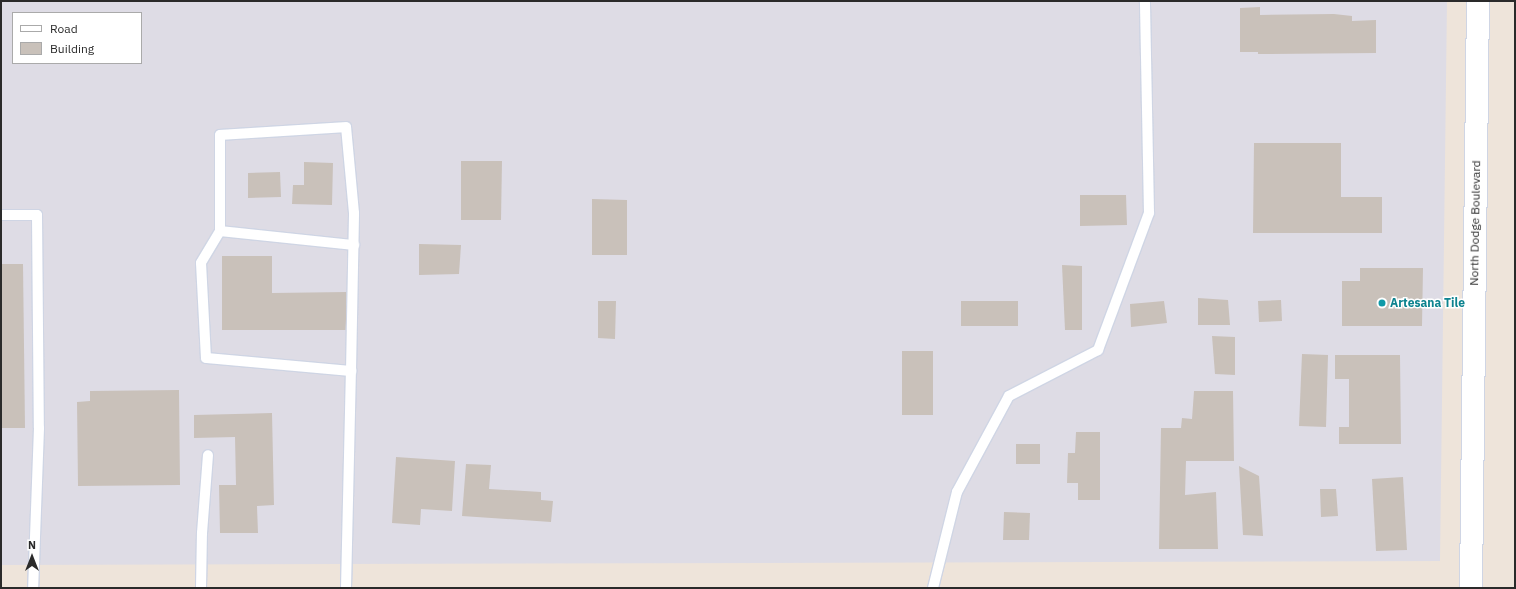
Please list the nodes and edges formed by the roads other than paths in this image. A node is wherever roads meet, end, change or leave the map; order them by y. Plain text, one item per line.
1 (1145, 1) edge
2 (1478, 1) edge
3 (1, 215) edge
4 (220, 231) junction
5 (354, 245) junction
6 (351, 371) junction
7 (208, 455) dead end
8 (33, 588) edge
9 (201, 588) edge
10 (346, 588) edge
11 (933, 588) edge
12 (1471, 588) edge

1 - 11 lane
2 - 12 street, North Dodge Boulevard
3 - 8 lane
4 - 5 lane
4 - 5 lane
4 - 6 lane
5 - 6 lane
6 - 10 lane
7 - 9 lane

